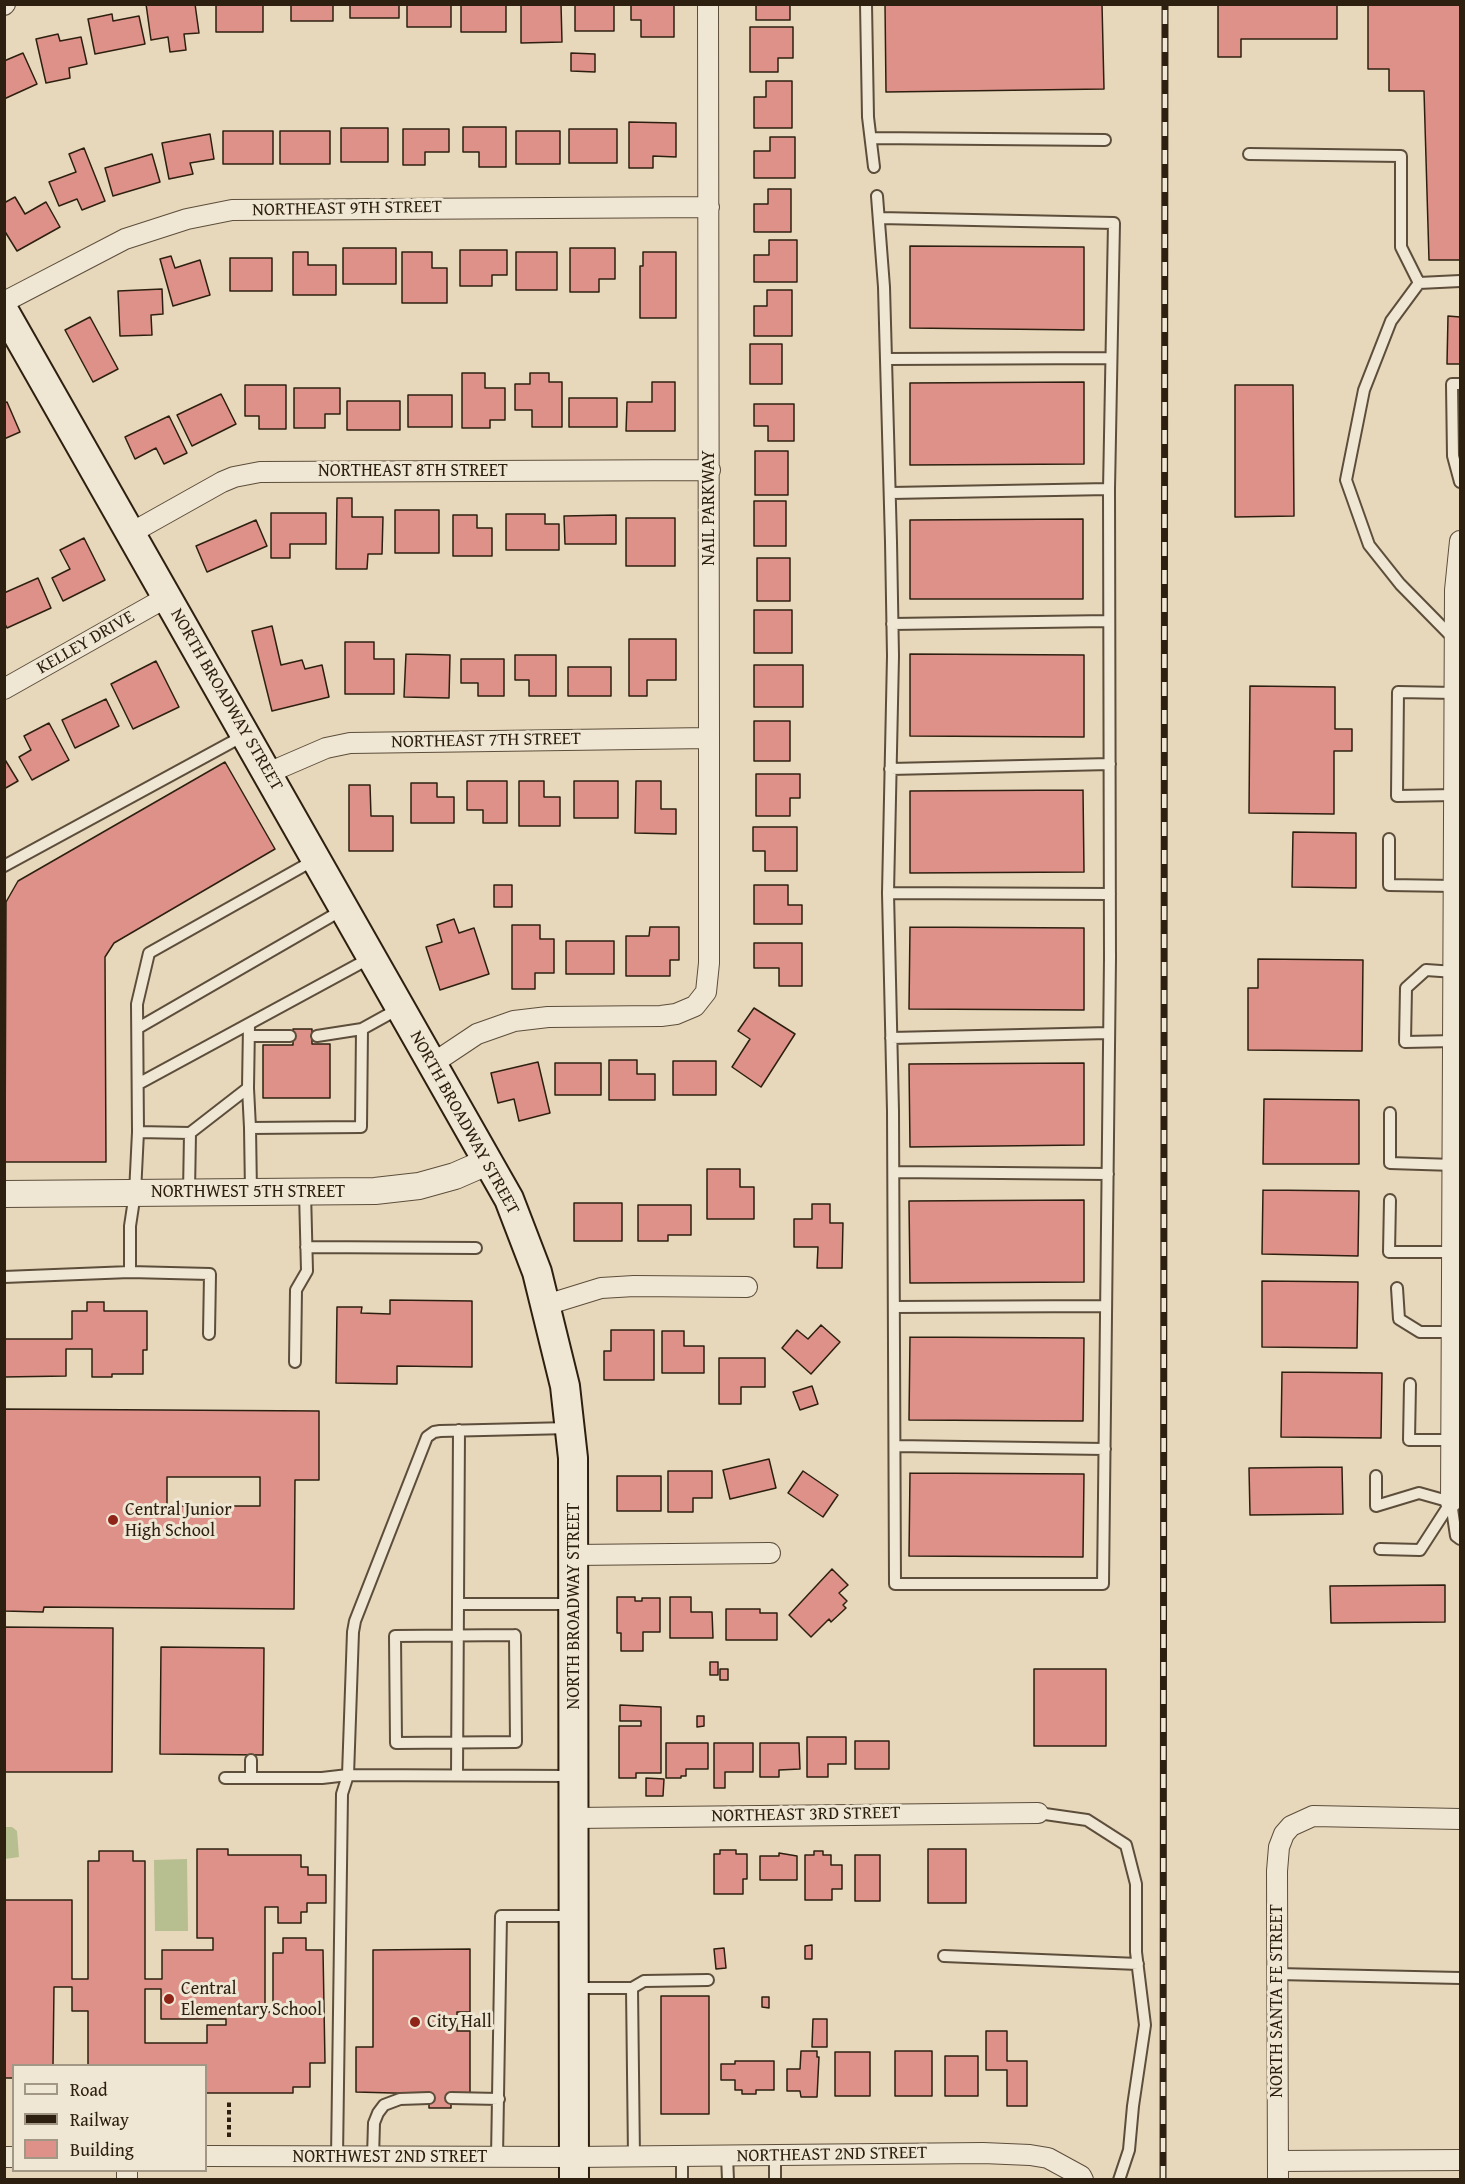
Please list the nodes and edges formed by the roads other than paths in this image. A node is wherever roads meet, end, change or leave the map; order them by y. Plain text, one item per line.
1 (708, 4) edge
2 (866, 4) edge
3 (871, 138) junction
4 (1105, 140) dead end
5 (1249, 154) dead end
6 (874, 167) dead end
7 (877, 196) dead end
8 (709, 207) junction
9 (880, 218) junction
10 (1461, 281) edge
11 (1419, 283) junction
12 (4, 302) edge
13 (4, 311) edge
14 (12, 344) edge
15 (1111, 358) junction
16 (887, 359) junction
17 (1461, 384) edge
18 (710, 470) junction
19 (1461, 482) edge
20 (1109, 489) junction
21 (891, 493) junction
22 (131, 533) junction
23 (1461, 541) edge
24 (167, 597) junction
25 (1109, 621) junction
26 (892, 624) junction
27 (1455, 640) junction
28 (4, 689) edge
29 (1455, 693) junction
30 (1458, 725) edge
31 (246, 735) junction
32 (709, 738) junction
33 (1110, 764) junction
34 (890, 769) junction
35 (268, 773) junction
36 (1455, 795) junction
37 (1389, 838) dead end
38 (316, 859) junction
39 (1458, 863) edge
40 (4, 866) edge
41 (1455, 886) junction
42 (888, 893) junction
43 (1110, 894) junction
44 (344, 908) junction
45 (372, 957) junction
46 (1455, 972) junction
47 (400, 1008) junction
48 (138, 1028) junction
49 (362, 1029) junction
50 (249, 1030) junction
51 (1109, 1033) junction
52 (290, 1036) dead end
53 (317, 1036) dead end
54 (891, 1038) junction
55 (1457, 1048) edge
56 (432, 1064) junction
57 (138, 1084) junction
58 (248, 1088) junction
59 (1390, 1113) dead end
60 (250, 1128) junction
61 (138, 1132) junction
62 (190, 1133) junction
63 (1457, 1137) edge
64 (487, 1162) junction
65 (1454, 1165) junction
66 (894, 1172) junction
67 (1108, 1174) junction
68 (305, 1191) junction
69 (189, 1192) junction
70 (251, 1192) junction
71 (135, 1193) junction
72 (4, 1194) edge
73 (1390, 1200) dead end
74 (306, 1247) junction
75 (476, 1248) dead end
76 (1454, 1252) junction
77 (130, 1272) junction
78 (4, 1277) edge
79 (747, 1287) dead end
80 (1397, 1288) dead end
81 (546, 1305) junction
82 (894, 1306) junction
83 (1106, 1306) junction
84 (1457, 1310) edge
85 (1452, 1332) junction
86 (208, 1334) dead end
87 (295, 1362) dead end
88 (1410, 1384) dead end
89 (570, 1428) junction
90 (459, 1430) junction
91 (895, 1446) junction
92 (1454, 1446) edge
93 (1105, 1449) junction
94 (1376, 1476) dead end
95 (1451, 1502) junction
96 (1461, 1539) edge
97 (1380, 1549) dead end
98 (770, 1553) dead end
99 (574, 1555) junction
100 (458, 1604) junction
101 (574, 1604) junction
102 (458, 1636) junction
103 (458, 1743) junction
104 (251, 1760) dead end
105 (348, 1774) junction
106 (458, 1775) junction
107 (574, 1776) junction
108 (225, 1778) dead end
109 (251, 1778) junction
110 (1038, 1814) joint
111 (574, 1818) junction
112 (1461, 1819) edge
113 (574, 1916) junction
114 (944, 1956) dead end
115 (1138, 1964) junction
116 (1277, 1974) junction
117 (1461, 1978) edge
118 (708, 1980) dead end
119 (574, 1988) junction
120 (632, 1988) junction
121 (429, 2098) dead end
122 (451, 2098) dead end
123 (498, 2099) junction
124 (775, 2155) junction
125 (207, 2156) edge
126 (682, 2156) junction
127 (727, 2156) junction
128 (337, 2157) junction
129 (373, 2157) junction
130 (497, 2157) junction
131 (634, 2157) junction
132 (1461, 2160) edge
133 (574, 2168) edge
134 (1278, 2170) edge
135 (682, 2180) edge
136 (728, 2180) edge
137 (775, 2180) edge
138 (1083, 2180) edge
139 (1119, 2180) edge

1 - 8 street, NAIL PARKWAY
2 - 3 lane
3 - 4 lane
3 - 6 lane
5 - 11 lane
7 - 9 lane
8 - 12 street, NORTHEAST 9TH STREET
8 - 18 street, NAIL PARKWAY
9 - 15 lane
9 - 16 lane
10 - 11 lane
11 - 27 lane
13 - 14 main road, NORTH BROADWAY STREET
14 - 22 main road, NORTH BROADWAY STREET
15 - 16 lane
15 - 20 lane
16 - 21 lane
17 - 19 lane
18 - 22 street, NORTHEAST 8TH STREET
18 - 32 street, NAIL PARKWAY
20 - 21 lane
20 - 25 lane
21 - 26 lane
22 - 24 main road, NORTH BROADWAY STREET
23 - 27 street
24 - 28 street, KELLEY DRIVE
24 - 31 main road, NORTH BROADWAY STREET
25 - 26 lane
25 - 33 lane
26 - 34 lane
27 - 29 street
29 - 30 street
29 - 36 lane
30 - 36 street
31 - 35 main road, NORTH BROADWAY STREET
31 - 40 lane
32 - 35 street, NORTHEAST 7TH STREET
32 - 56 street, NAIL PARKWAY
33 - 34 lane
33 - 43 lane
34 - 42 lane
35 - 38 main road, NORTH BROADWAY STREET
36 - 39 street
37 - 41 lane
38 - 44 main road, NORTH BROADWAY STREET
38 - 48 lane
39 - 41 street
41 - 46 street
42 - 43 lane
42 - 54 lane
43 - 51 lane
44 - 45 main road, NORTH BROADWAY STREET
44 - 48 lane
45 - 47 main road, NORTH BROADWAY STREET
45 - 50 lane
46 - 55 street
46 - 55 lane
47 - 49 lane
47 - 56 main road, NORTH BROADWAY STREET
48 - 57 lane
49 - 53 lane
49 - 60 lane
50 - 52 lane
50 - 57 lane
50 - 58 lane
51 - 54 lane
51 - 67 lane
54 - 66 lane
55 - 63 street
56 - 64 main road, NORTH BROADWAY STREET
57 - 61 lane
58 - 60 lane
58 - 62 lane
59 - 65 lane
60 - 70 lane
61 - 62 lane
61 - 71 lane
62 - 69 lane
63 - 65 street
64 - 68 street, NORTHWEST 5TH STREET
64 - 81 main road, NORTH BROADWAY STREET
65 - 76 street
66 - 67 lane
66 - 82 lane
67 - 83 lane
68 - 70 street, NORTHWEST 5TH STREET
68 - 74 lane
69 - 70 street, NORTHWEST 5TH STREET
69 - 71 street, NORTHWEST 5TH STREET
71 - 72 street, NORTHWEST 5TH STREET
71 - 77 lane
73 - 76 lane
74 - 75 lane
74 - 87 lane
76 - 84 street
77 - 78 lane
77 - 86 lane
79 - 81 street
80 - 85 lane
81 - 89 main road, NORTH BROADWAY STREET
82 - 83 lane
82 - 91 lane
83 - 93 lane
84 - 85 street
85 - 92 street
88 - 92 lane
89 - 90 lane
89 - 99 main road, NORTH BROADWAY STREET
90 - 100 lane
90 - 105 lane
91 - 93 lane
91 - 93 lane
92 - 95 street
94 - 95 lane
95 - 96 lane
95 - 97 lane
98 - 99 street
99 - 101 main road, NORTH BROADWAY STREET
100 - 101 lane
100 - 102 lane
101 - 107 main road, NORTH BROADWAY STREET
102 - 103 lane
102 - 103 lane
102 - 103 lane
103 - 106 lane
104 - 109 lane
105 - 106 lane
105 - 109 lane
105 - 128 lane
106 - 107 lane
107 - 111 main road, NORTH BROADWAY STREET
108 - 109 lane
110 - 111 street, NORTHEAST 3RD STREET
110 - 115 lane
111 - 113 main road, NORTH BROADWAY STREET
112 - 116 street, NORTH SANTA FE STREET
113 - 119 main road, NORTH BROADWAY STREET
113 - 123 lane
114 - 115 lane
115 - 139 lane
116 - 117 lane
116 - 134 street, NORTH SANTA FE STREET
118 - 120 lane
119 - 120 lane
119 - 133 main road, NORTH BROADWAY STREET
120 - 131 lane
121 - 129 lane
122 - 123 lane
123 - 130 lane
124 - 127 street, NORTHEAST 2ND STREET
124 - 137 lane
124 - 138 street, NORTHEAST 2ND STREET
125 - 128 street, NORTHWEST 2ND STREET
126 - 127 street, NORTHEAST 2ND STREET
126 - 131 street, NORTHEAST 2ND STREET
126 - 135 lane
127 - 136 lane
128 - 129 street, NORTHWEST 2ND STREET
129 - 130 street, NORTHWEST 2ND STREET
130 - 133 street, NORTHWEST 2ND STREET
131 - 133 street, NORTHEAST 2ND STREET
132 - 134 street

